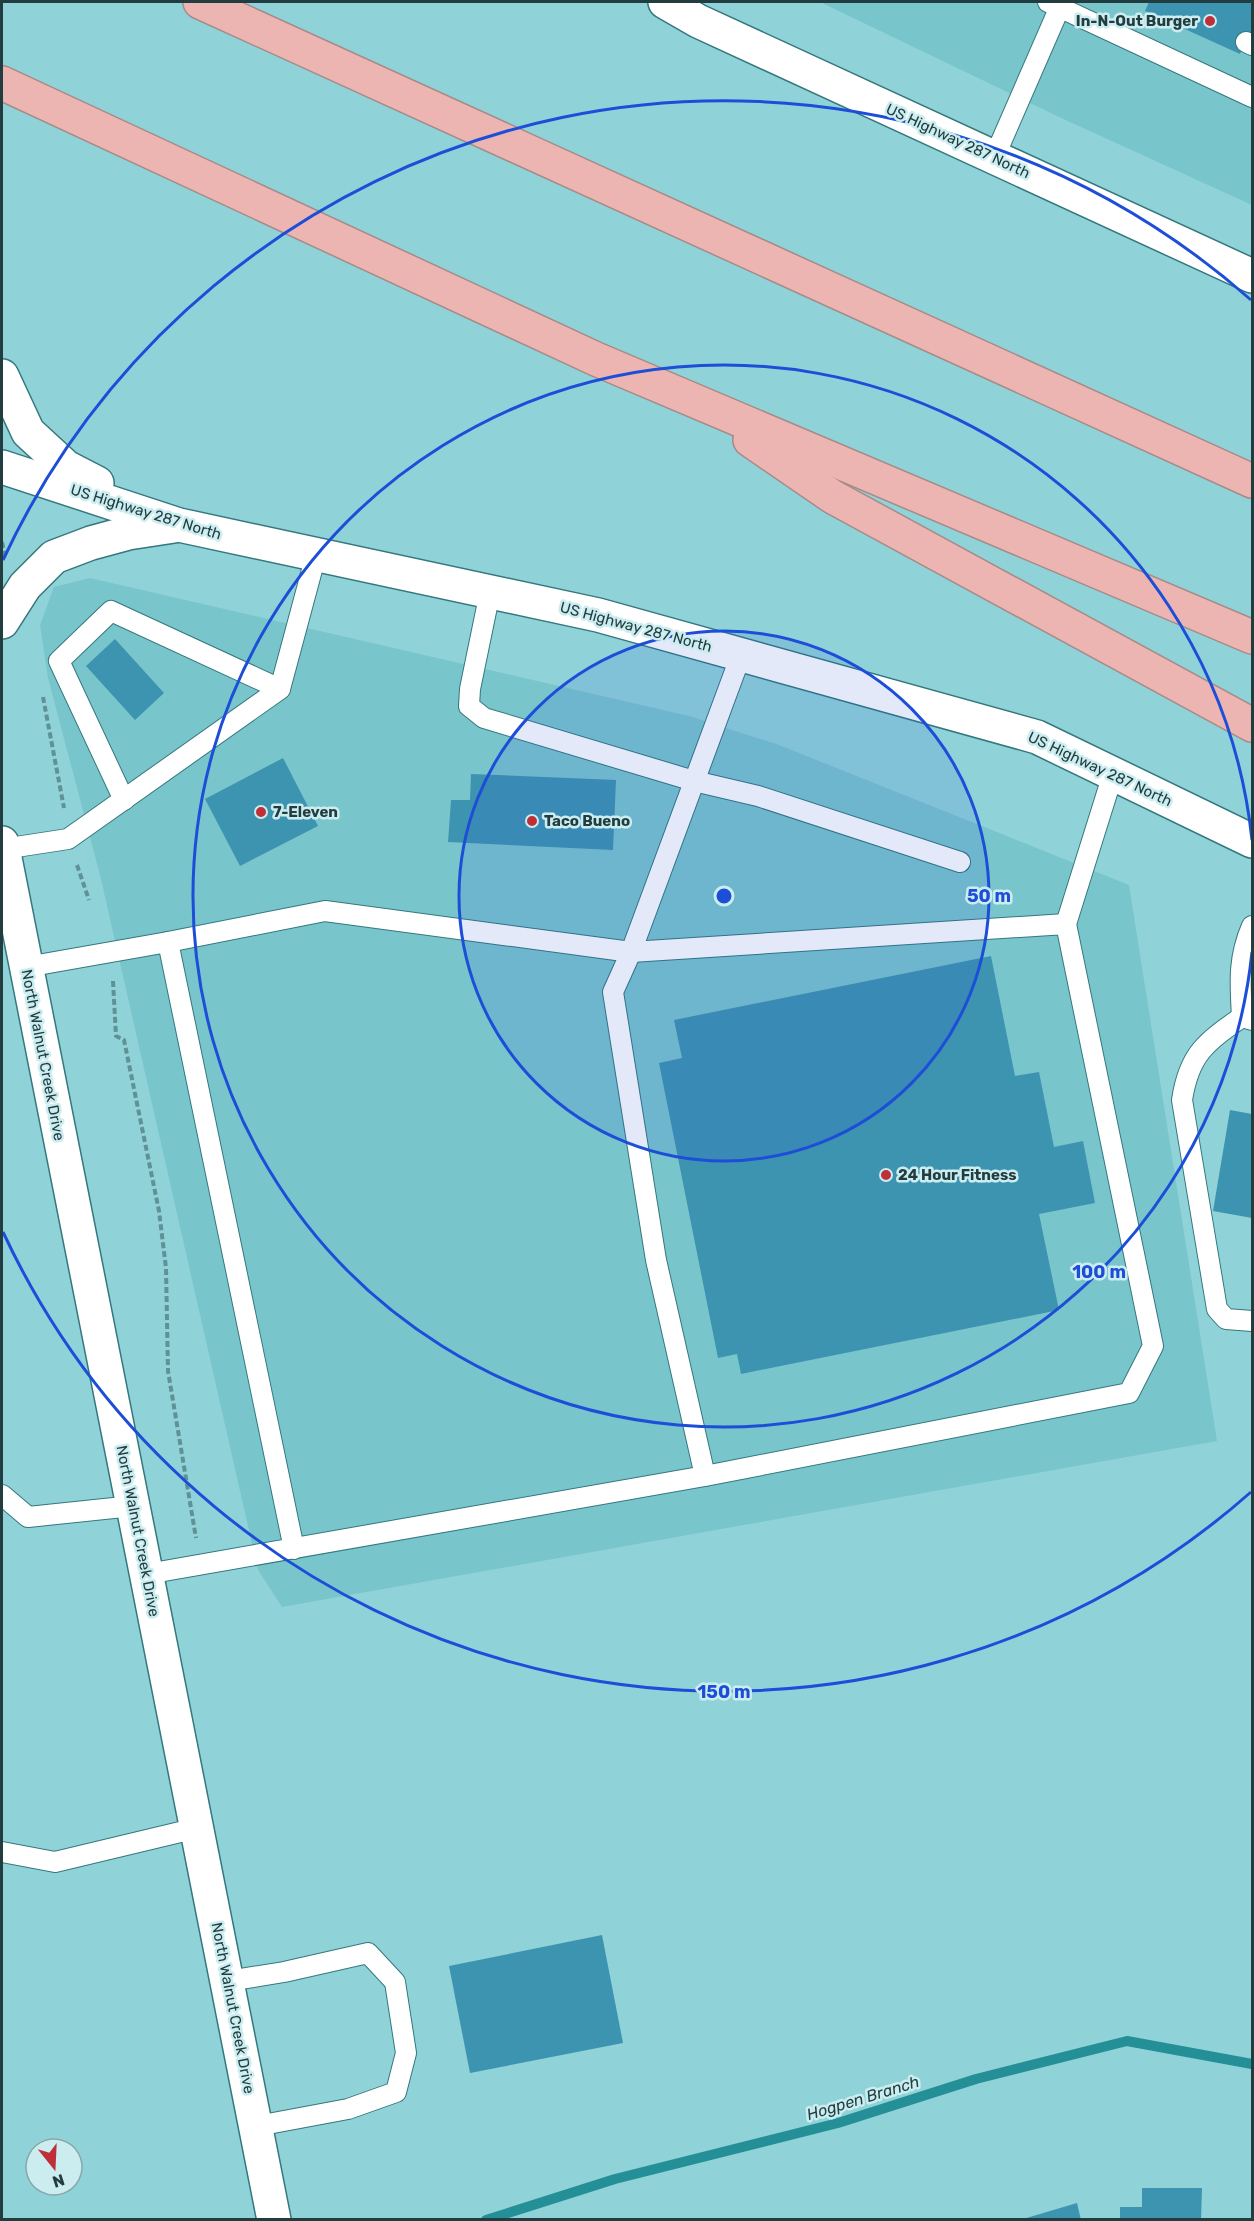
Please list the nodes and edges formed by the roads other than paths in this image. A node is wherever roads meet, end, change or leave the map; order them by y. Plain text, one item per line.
1 (200, 2) edge
2 (665, 2) edge
3 (1057, 3) edge
4 (2, 83) edge
5 (1252, 97) edge
6 (994, 158) junction
7 (1252, 276) edge
8 (2, 376) edge
9 (692, 400) junction
10 (2, 467) edge
11 (1252, 481) edge
12 (178, 525) junction
13 (316, 555) junction
14 (490, 592) junction
15 (2, 622) edge
16 (1252, 637) edge
17 (741, 655) junction
18 (280, 689) junction
19 (1252, 725) edge
20 (1113, 774) junction
21 (694, 781) junction
22 (124, 800) junction
23 (1252, 841) edge
24 (2, 846) edge
25 (960, 862) dead end
26 (1066, 924) junction
27 (1252, 926) edge
28 (168, 942) junction
29 (631, 952) junction
30 (10, 967) edge
31 (1247, 1019) edge
32 (1252, 1321) edge
33 (705, 1476) junction
34 (2, 1495) edge
35 (133, 1506) junction
36 (294, 1549) junction
37 (147, 1574) junction
38 (197, 1828) junction
39 (2, 1852) edge
40 (228, 1981) junction
41 (256, 2126) junction
42 (272, 2205) edge

1 - 11 highway
2 - 6 main road, US Highway 287 North
3 - 5 lane
3 - 6 lane
4 - 9 highway
6 - 7 main road, US Highway 287 North
8 - 12 main road
9 - 16 highway
9 - 19 highway
10 - 12 main road, US Highway 287 North
12 - 13 main road, US Highway 287 North
12 - 15 main road
13 - 14 main road, US Highway 287 North
13 - 18 lane
14 - 17 main road, US Highway 287 North
14 - 21 lane
17 - 20 main road, US Highway 287 North
17 - 21 lane
18 - 22 lane
18 - 22 lane
20 - 23 main road, US Highway 287 North
20 - 26 lane
21 - 25 lane
21 - 29 lane
22 - 24 lane
24 - 30 main road, North Walnut Creek Drive
26 - 29 lane
26 - 33 lane
27 - 31 lane
28 - 29 lane
28 - 30 lane
28 - 36 lane
29 - 33 lane
30 - 35 main road, North Walnut Creek Drive
31 - 32 lane
33 - 36 lane
34 - 35 lane
35 - 37 main road, North Walnut Creek Drive
36 - 37 lane
37 - 38 main road, North Walnut Creek Drive
38 - 39 lane
38 - 40 main road, North Walnut Creek Drive
40 - 41 main road, North Walnut Creek Drive
40 - 41 lane
41 - 42 main road, North Walnut Creek Drive

